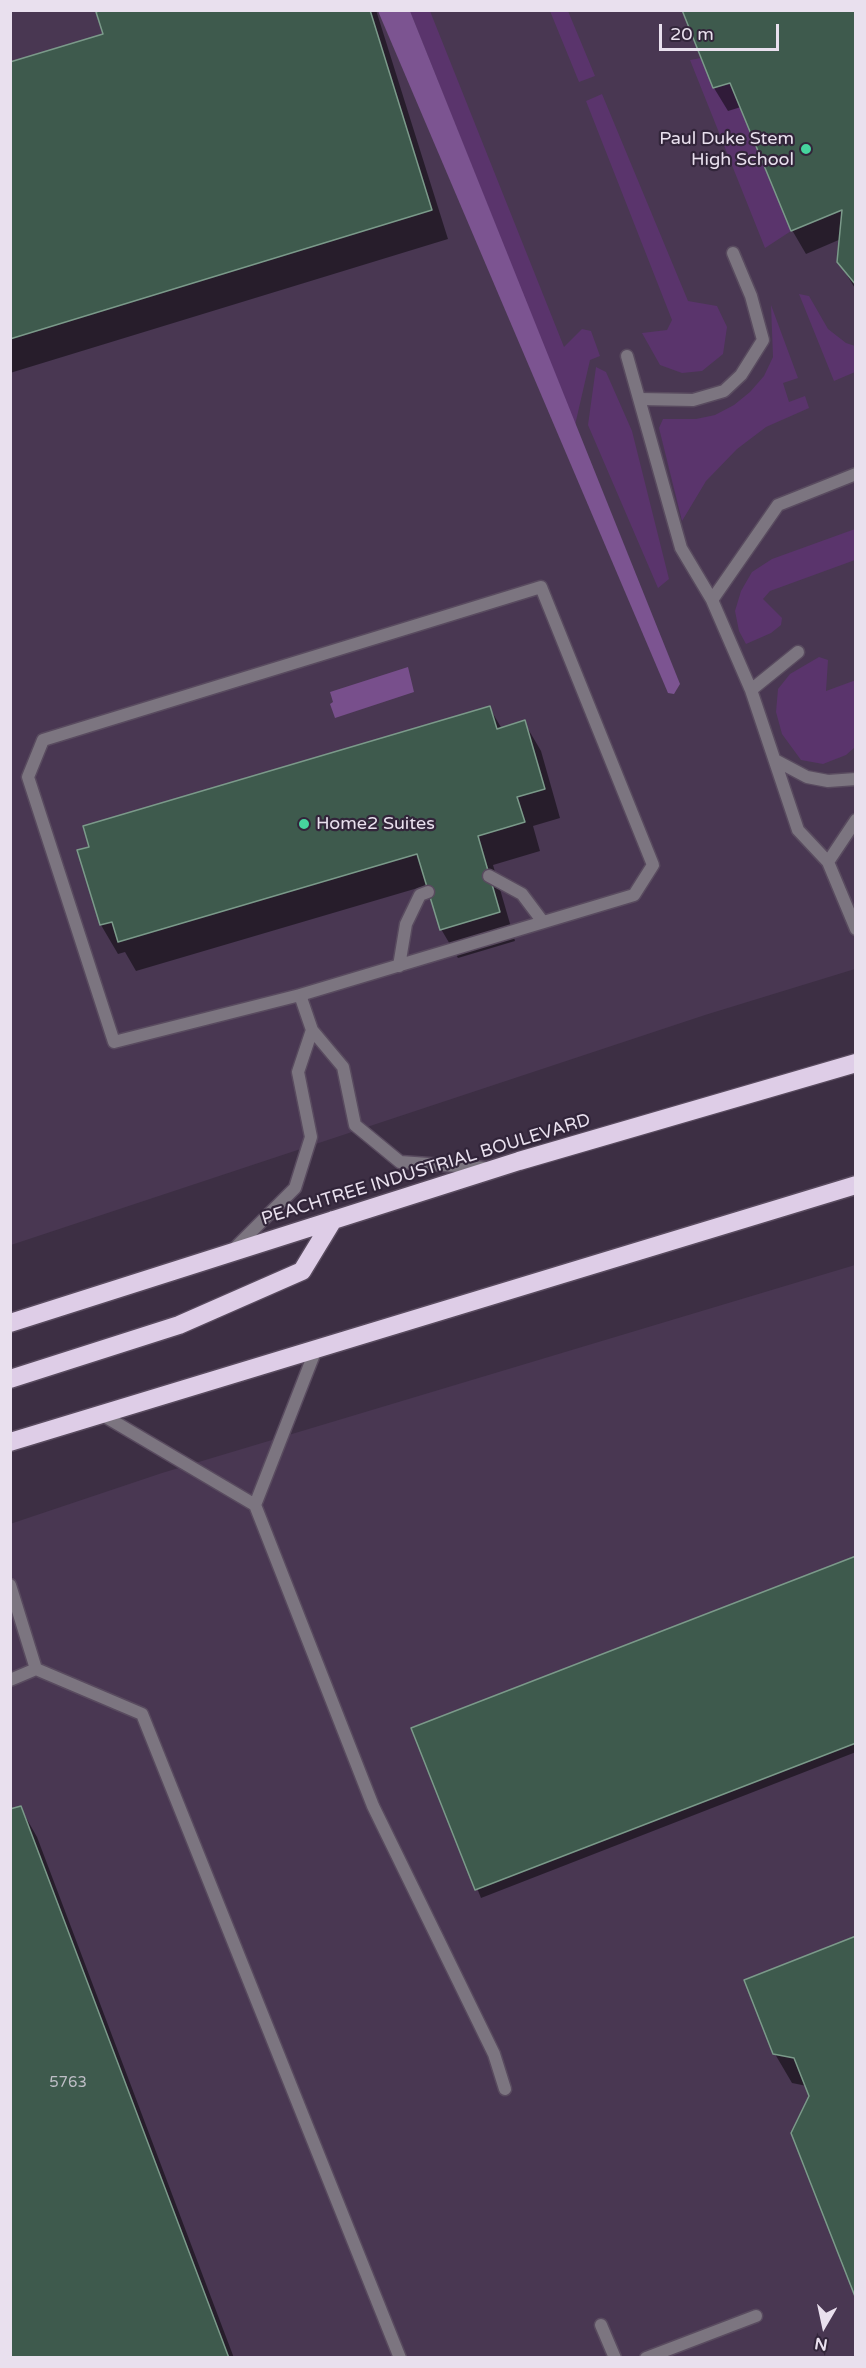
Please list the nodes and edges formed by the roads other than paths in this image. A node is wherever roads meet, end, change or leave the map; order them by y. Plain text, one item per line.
1 (734, 254) dead end
2 (627, 356) dead end
3 (640, 399) junction
4 (855, 474) edge
5 (712, 600) junction
6 (798, 652) dead end
7 (751, 690) junction
8 (775, 760) junction
9 (855, 779) edge
10 (855, 820) edge
11 (828, 862) junction
12 (489, 876) dead end
13 (428, 891) dead end
14 (543, 922) junction
15 (855, 929) edge
16 (399, 966) junction
17 (300, 995) junction
18 (312, 1030) junction
19 (855, 1063) edge
20 (496, 1169) junction
21 (855, 1185) edge
22 (333, 1220) junction
23 (229, 1253) junction
24 (10, 1323) edge
25 (316, 1349) junction
26 (10, 1379) edge
27 (101, 1414) junction
28 (10, 1442) edge
29 (255, 1504) junction
30 (10, 1585) edge
31 (36, 1669) junction
32 (10, 1680) edge
33 (505, 2089) dead end
34 (756, 2316) dead end
35 (601, 2325) dead end
36 (400, 2358) edge
37 (615, 2358) edge
38 (646, 2358) edge

1 - 3 street
2 - 3 street
3 - 5 street
4 - 5 street
5 - 7 street
6 - 7 street
7 - 8 street
8 - 9 street
8 - 11 street
10 - 11 street
11 - 15 street
12 - 14 street
13 - 16 street
14 - 16 street
14 - 17 street
16 - 17 street
17 - 18 street
18 - 20 street
18 - 23 street
19 - 20 highway, PEACHTREE INDUSTRIAL BOULEVARD
20 - 22 highway, PEACHTREE INDUSTRIAL BOULEVARD
21 - 25 highway
22 - 23 highway, PEACHTREE INDUSTRIAL BOULEVARD
22 - 26 highway
23 - 24 highway, PEACHTREE INDUSTRIAL BOULEVARD
25 - 27 highway
25 - 29 street
27 - 28 highway
27 - 29 street
29 - 33 street
30 - 31 street
31 - 32 street
31 - 36 street
34 - 38 street
35 - 37 street

